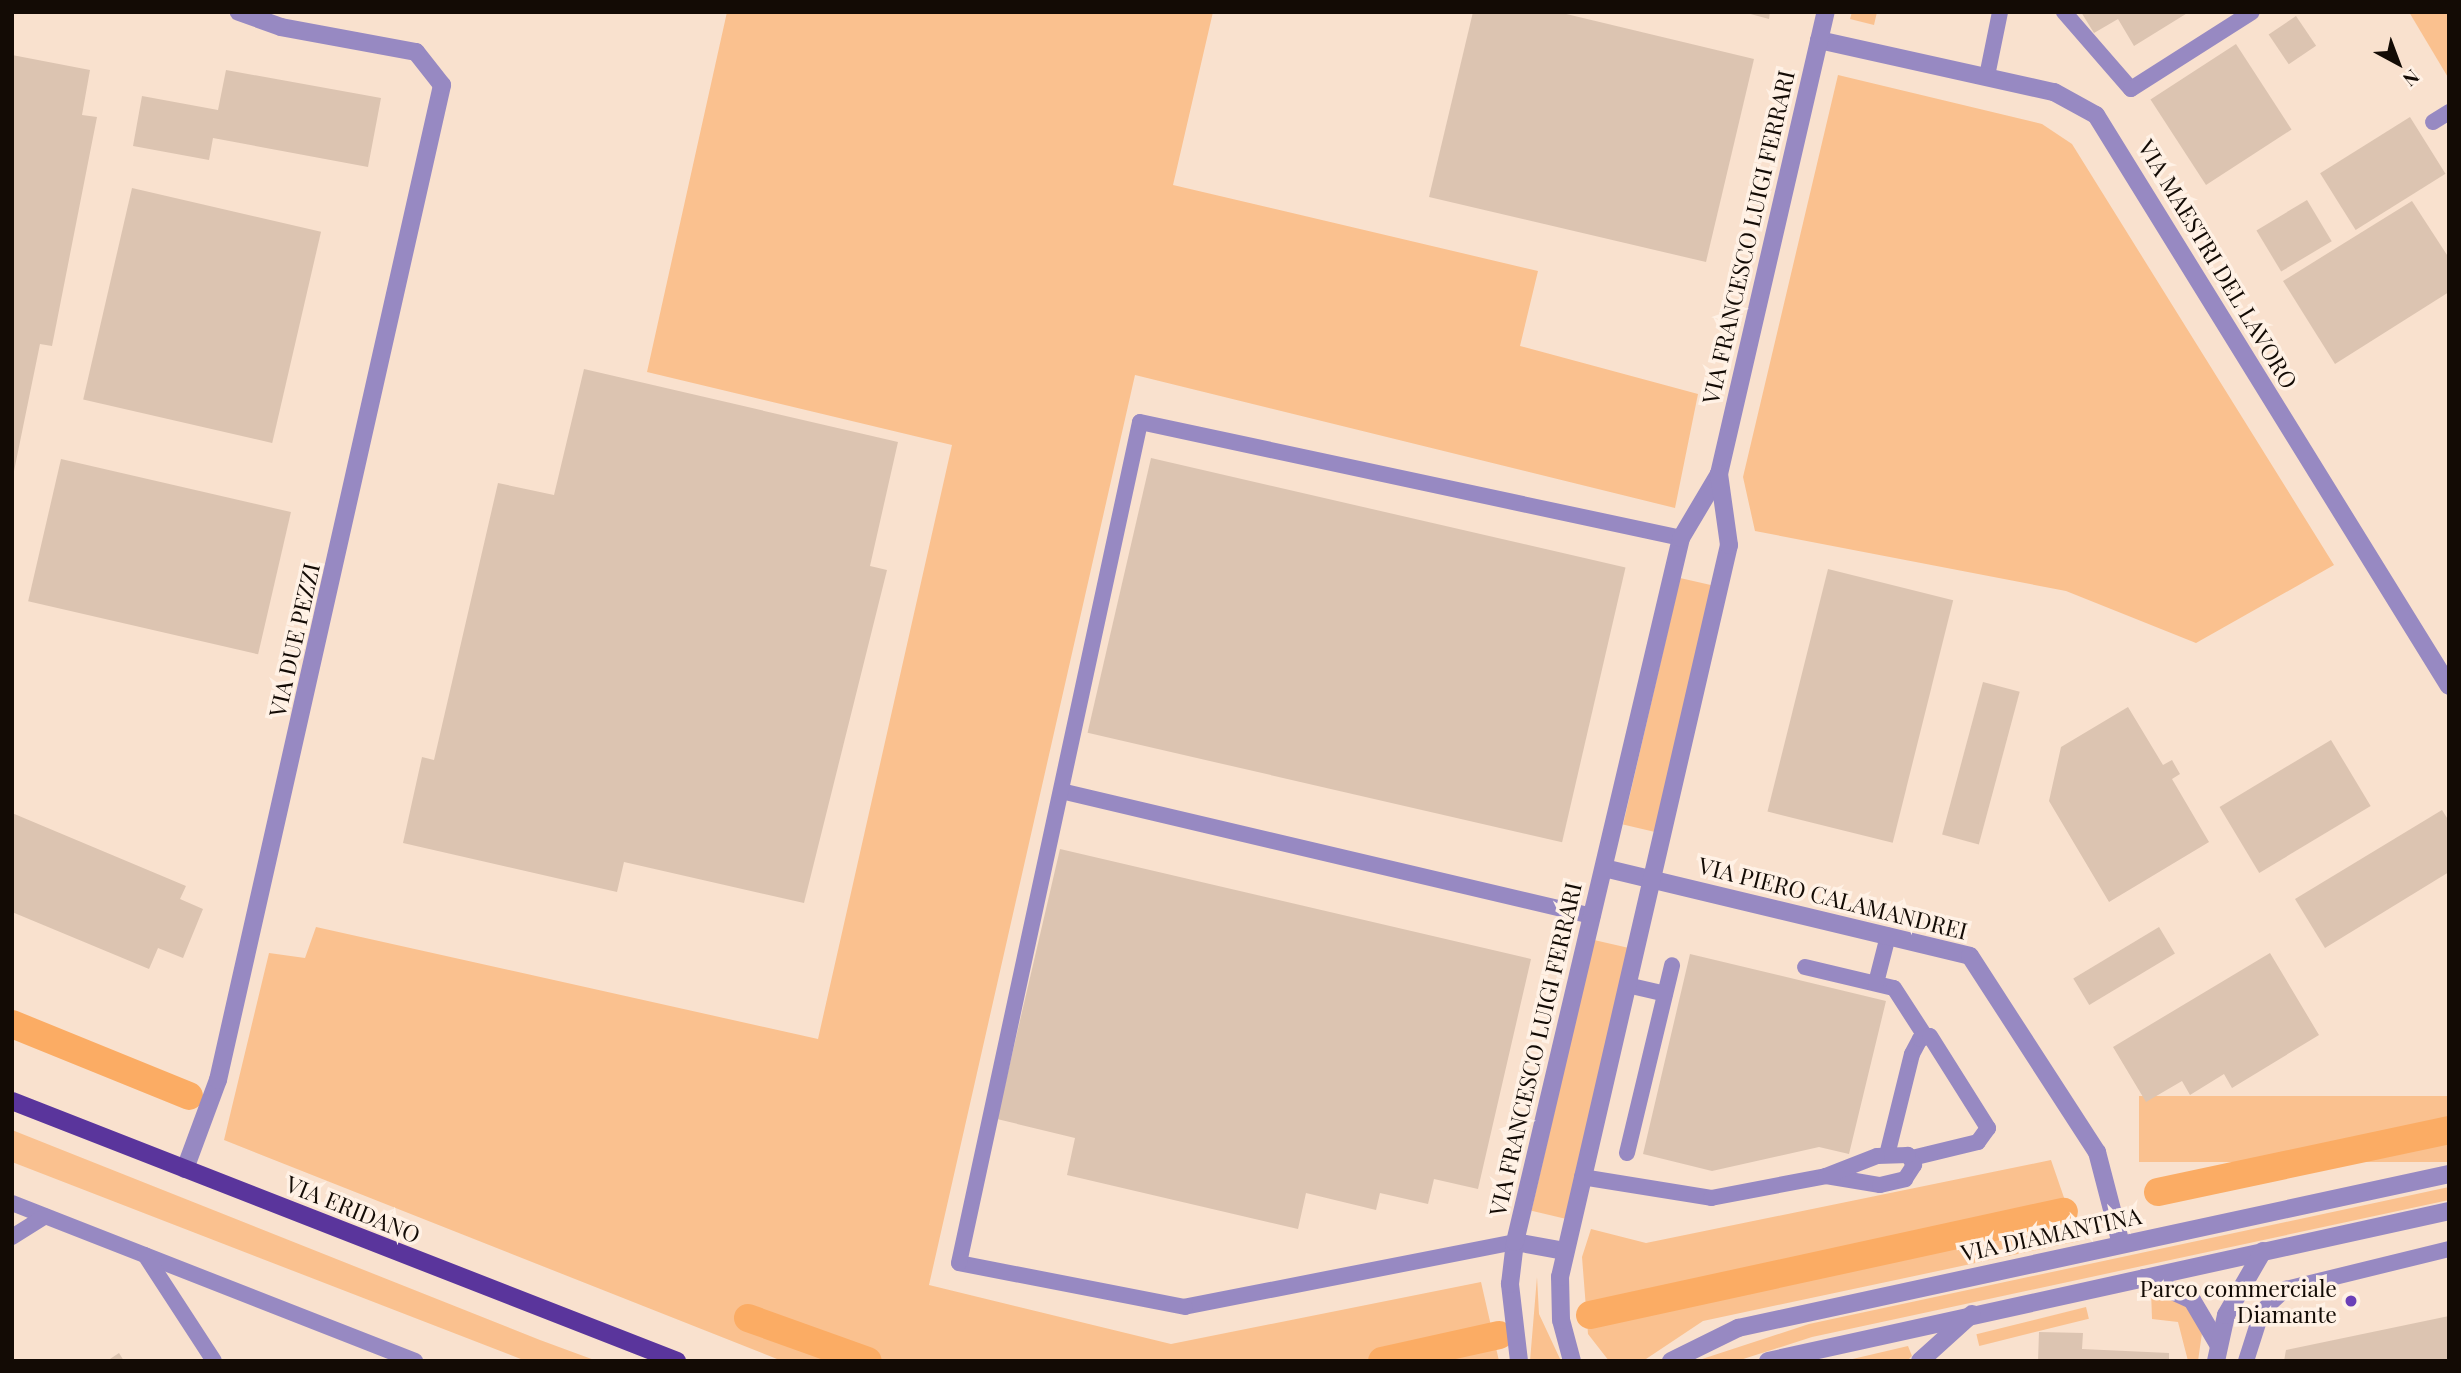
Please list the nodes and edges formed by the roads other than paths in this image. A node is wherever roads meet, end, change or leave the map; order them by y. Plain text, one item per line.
1 (239, 12) edge
2 (1826, 12) edge
3 (2000, 12) edge
4 (2064, 12) edge
5 (2252, 12) edge
6 (1819, 40) junction
7 (1987, 76) junction
8 (2449, 112) edge
9 (2433, 122) dead end
10 (1719, 474) junction
11 (1681, 538) junction
12 (2449, 686) edge
13 (1061, 791) junction
14 (1604, 868) junction
15 (1652, 879) junction
16 (1592, 916) junction
17 (1888, 936) junction
18 (1672, 965) dead end
19 (1805, 967) dead end
20 (1876, 983) junction
21 (1627, 985) junction
22 (1665, 994) junction
23 (1925, 1036) junction
24 (12, 1101) edge
25 (1627, 1153) dead end
26 (1887, 1155) junction
27 (1912, 1158) junction
28 (185, 1169) junction
29 (2449, 1174) edge
30 (1826, 1175) junction
31 (1582, 1177) junction
32 (12, 1203) edge
33 (2449, 1211) edge
34 (45, 1216) junction
35 (12, 1237) edge
36 (1515, 1242) junction
37 (2121, 1244) junction
38 (2449, 1249) edge
39 (1565, 1251) junction
40 (2263, 1251) junction
41 (145, 1255) junction
42 (2140, 1278) junction
43 (1974, 1313) junction
44 (2217, 1352) edge
45 (215, 1361) edge
46 (415, 1361) edge
47 (677, 1361) edge
48 (1518, 1361) edge
49 (1572, 1361) edge
50 (1671, 1361) edge
51 (1768, 1361) edge
52 (1920, 1361) edge
53 (2246, 1361) edge

1 - 28 street, VIA DUE PEZZI
2 - 6 street, VIA FRANCESCO LUIGI FERRARI
3 - 7 lane
4 - 5 lane
6 - 7 street, VIA MAESTRI DEL LAVORO
6 - 10 street, VIA FRANCESCO LUIGI FERRARI
7 - 12 street, VIA MAESTRI DEL LAVORO
8 - 9 lane
10 - 11 street, VIA FRANCESCO LUIGI FERRARI
10 - 15 street, VIA FRANCESCO LUIGI FERRARI
11 - 13 lane
11 - 14 street, VIA FRANCESCO LUIGI FERRARI
13 - 16 lane
13 - 36 lane
14 - 15 street, VIA FRANCESCO LUIGI FERRARI
14 - 16 street, VIA FRANCESCO LUIGI FERRARI
15 - 17 street, VIA PIERO CALAMANDREI
15 - 21 street, VIA FRANCESCO LUIGI FERRARI
16 - 36 street, VIA FRANCESCO LUIGI FERRARI
17 - 20 lane
17 - 37 street, VIA PIERO CALAMANDREI
18 - 22 lane
19 - 20 lane
20 - 23 lane
21 - 22 lane
21 - 31 street, VIA FRANCESCO LUIGI FERRARI
22 - 25 lane
23 - 26 lane
23 - 27 lane
24 - 28 main road, VIA ERIDANO
26 - 27 lane
26 - 30 lane
27 - 30 lane
28 - 47 main road, VIA ERIDANO
29 - 37 street, VIA DIAMANTINA
30 - 31 lane
31 - 39 street, VIA FRANCESCO LUIGI FERRARI
32 - 34 lane
33 - 40 street
34 - 35 lane
34 - 41 lane
36 - 39 street, VIA FRANCESCO LUIGI FERRARI
36 - 48 street, VIA FRANCESCO LUIGI FERRARI
37 - 50 street, VIA DIAMANTINA
38 - 53 lane
39 - 49 street, VIA FRANCESCO LUIGI FERRARI
40 - 42 street
40 - 44 street
41 - 45 lane
41 - 46 lane
42 - 43 street
42 - 44 street
43 - 51 street
43 - 52 street

